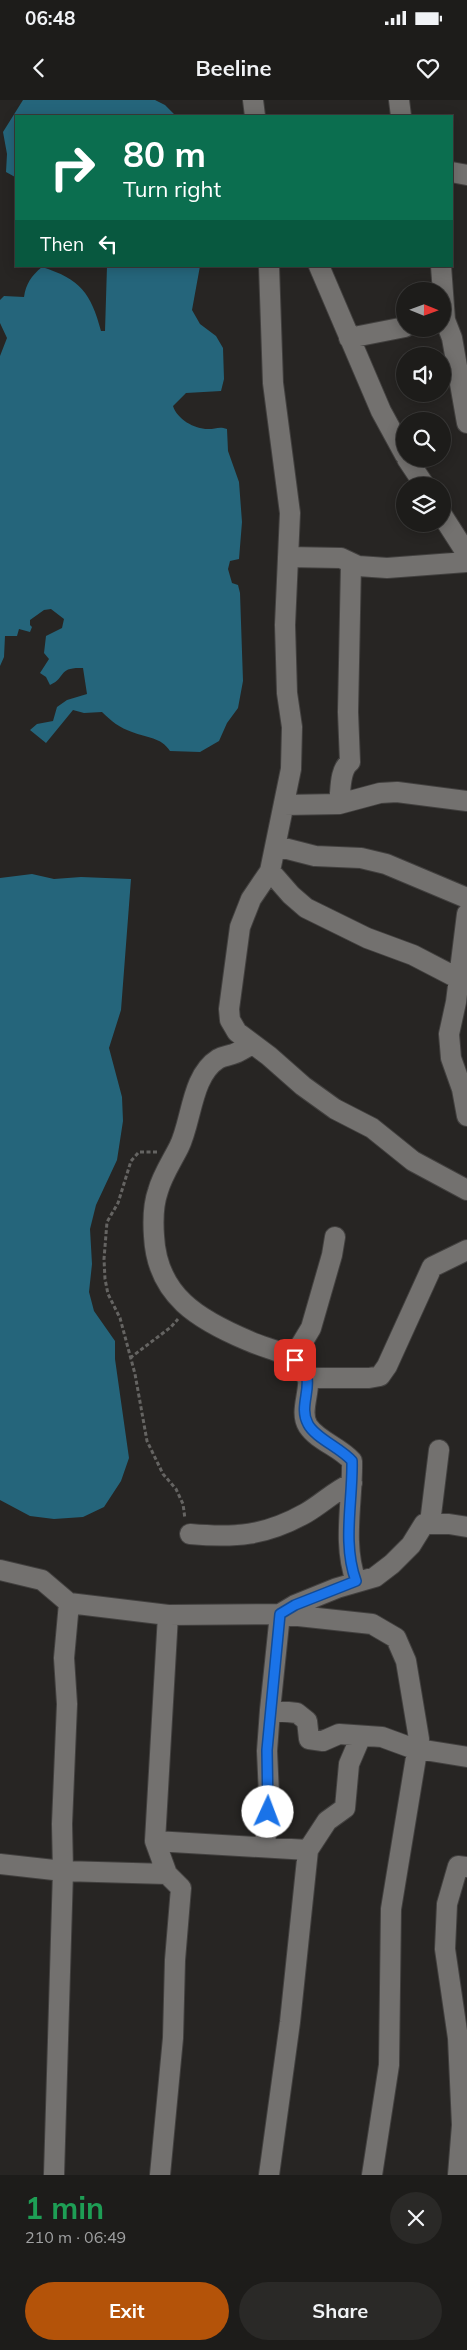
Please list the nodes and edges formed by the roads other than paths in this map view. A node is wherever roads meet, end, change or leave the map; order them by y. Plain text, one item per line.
1 (253, 100) edge
2 (399, 100) edge
3 (256, 115) edge
4 (401, 115) edge
5 (453, 172) edge
6 (467, 174) edge
7 (268, 267) edge
8 (319, 267) edge
9 (441, 267) edge
10 (442, 282) edge
11 (396, 329) edge
12 (451, 336) edge
13 (349, 338) junction
14 (467, 423) edge
15 (396, 438) edge
16 (451, 529) edge
17 (467, 554) edge
18 (288, 557) junction
19 (467, 562) edge
20 (351, 564) junction
21 (467, 801) edge
22 (340, 804) junction
23 (284, 805) junction
24 (276, 846) junction
25 (270, 871) junction
26 (467, 898) edge
27 (467, 914) edge
28 (462, 981) edge
29 (253, 1044) junction
30 (467, 1116) edge
31 (467, 1190) edge
32 (335, 1237) dead end
33 (467, 1250) edge
34 (293, 1358) junction
35 (307, 1378) junction
36 (439, 1450) dead end
37 (352, 1483) junction
38 (430, 1523) junction
39 (467, 1527) edge
40 (190, 1534) road end
41 (0, 1570) edge
42 (356, 1581) junction
43 (70, 1603) junction
44 (280, 1614) junction
45 (168, 1615) junction
46 (270, 1710) junction
47 (361, 1736) junction
48 (417, 1749) junction
49 (467, 1757) edge
50 (155, 1841) junction
51 (265, 1846) junction
52 (308, 1850) junction
53 (0, 1864) edge
54 (467, 1867) edge
55 (64, 1871) junction
56 (167, 1874) junction
57 (463, 2152) edge
58 (54, 2175) edge
59 (160, 2175) edge
60 (269, 2175) edge
61 (372, 2175) edge
62 (458, 2175) edge

1 - 3 street
2 - 4 street
5 - 6 street
7 - 18 street
8 - 13 street
9 - 10 street
11 - 13 street
12 - 14 street
13 - 15 street
16 - 17 street
18 - 20 street
18 - 23 street
19 - 20 street
20 - 22 street
21 - 22 street
22 - 23 street
23 - 24 street
24 - 25 street
24 - 26 street
25 - 28 street
25 - 29 street
27 - 28 street
28 - 30 street
29 - 31 street
29 - 34 street
32 - 34 street
33 - 35 street
34 - 35 street
35 - 37 street
36 - 38 street
37 - 40 street
37 - 42 street
38 - 39 street
38 - 42 street
41 - 43 street
42 - 44 street
43 - 45 street
43 - 55 street
44 - 45 street
44 - 46 street
44 - 48 street
45 - 50 street
46 - 47 street
46 - 51 street
47 - 48 street
47 - 52 street
48 - 49 street
48 - 61 street
50 - 51 street
50 - 56 street
51 - 52 street
52 - 60 street
53 - 55 street
54 - 57 street
55 - 56 street
55 - 58 street
56 - 59 street
57 - 62 street

